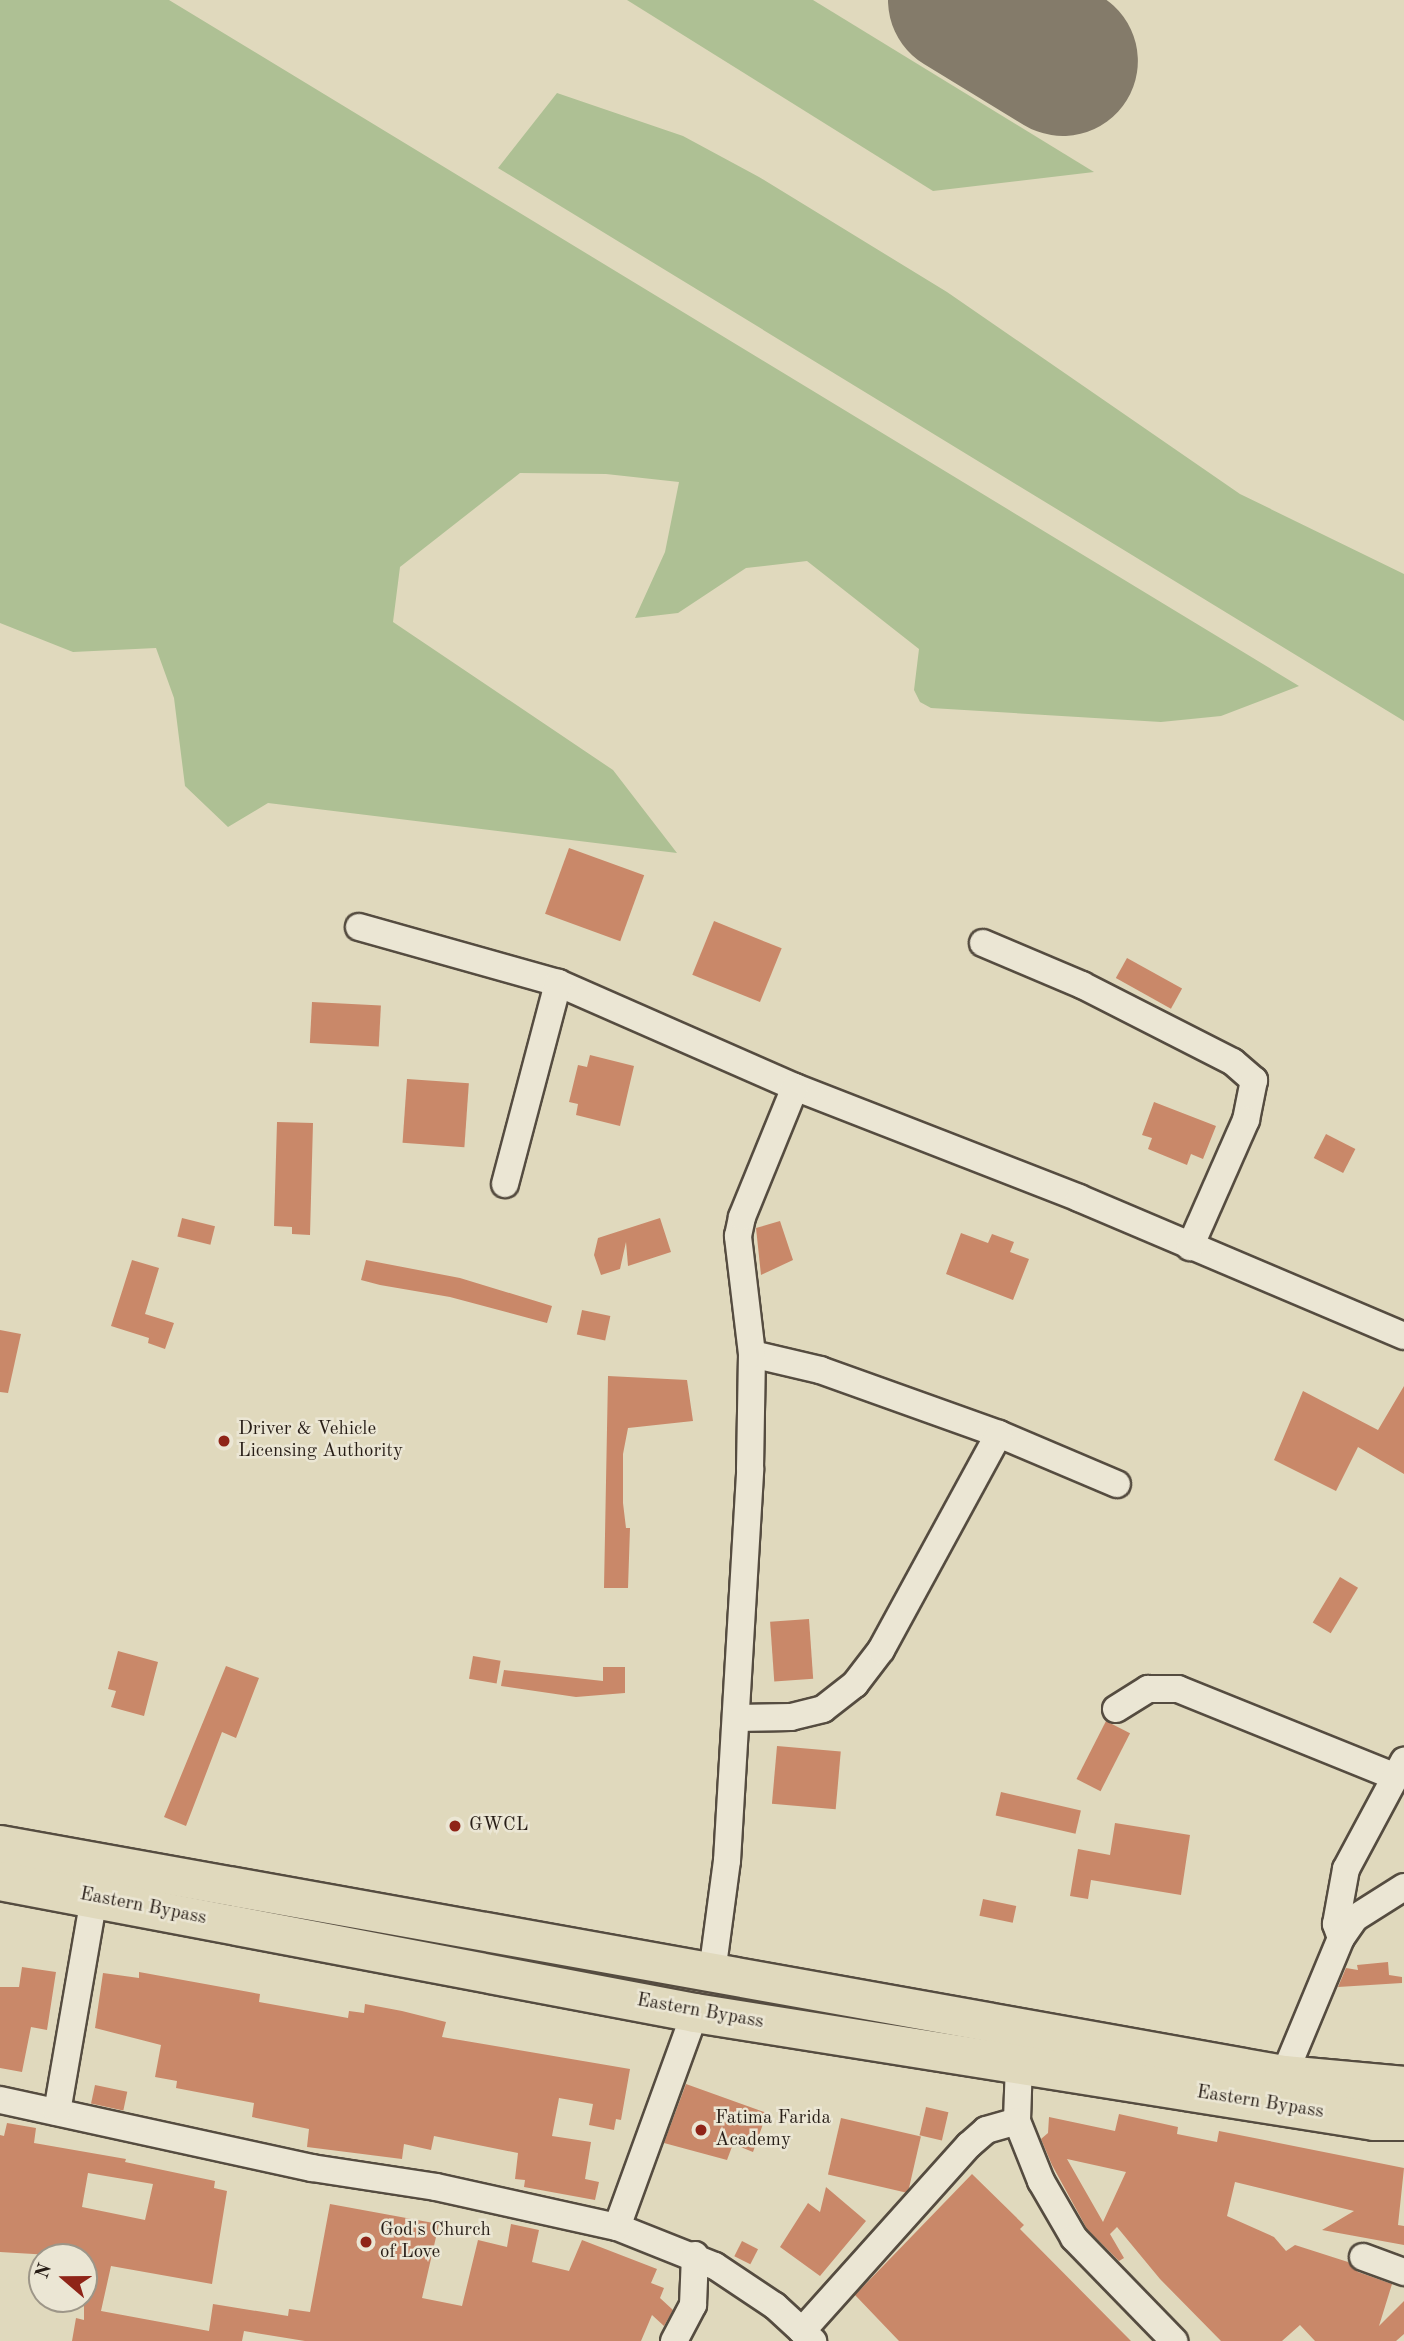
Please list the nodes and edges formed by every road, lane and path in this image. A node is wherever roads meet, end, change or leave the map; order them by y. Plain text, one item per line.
1 (359, 927) dead end
2 (983, 943) dead end
3 (558, 984) junction
4 (795, 1087) junction
5 (505, 1184) dead end
6 (1190, 1247) junction
7 (1404, 1336) edge
8 (752, 1354) junction
9 (999, 1434) junction
10 (1117, 1484) dead end
11 (1116, 1709) dead end
12 (737, 1718) junction
13 (1398, 1769) edge
14 (0, 1845) edge
15 (0, 1881) edge
16 (1404, 1887) edge
17 (94, 1898) junction
18 (1340, 1938) junction
19 (712, 1973) junction
20 (695, 2013) junction
21 (1019, 2063) junction
22 (1284, 2075) junction
23 (1404, 2086) edge
24 (0, 2100) edge
25 (57, 2112) junction
26 (1017, 2121) junction
27 (1404, 2121) edge
28 (617, 2227) junction
29 (1363, 2257) dead end
30 (705, 2260) junction
31 (1404, 2273) edge
32 (808, 2336) edge
33 (674, 2341) edge
34 (1174, 2341) edge

1 - 3 street
2 - 6 street
3 - 4 street
3 - 5 street
4 - 6 street
4 - 8 street
6 - 7 street
8 - 9 street
8 - 12 street
9 - 10 street
9 - 12 street
11 - 13 street
12 - 19 street
13 - 18 street
14 - 19 highway, Eastern Bypass
15 - 17 highway, Eastern Bypass
16 - 18 street
17 - 20 highway, Eastern Bypass
17 - 25 street
18 - 22 street
19 - 22 highway, Eastern Bypass
20 - 21 highway, Eastern Bypass
20 - 28 street
21 - 26 street
21 - 27 highway, Eastern Bypass
22 - 23 highway, Eastern Bypass
24 - 25 street
25 - 28 street
26 - 32 street
26 - 34 street
28 - 30 street
29 - 31 street
30 - 32 street
30 - 33 street

